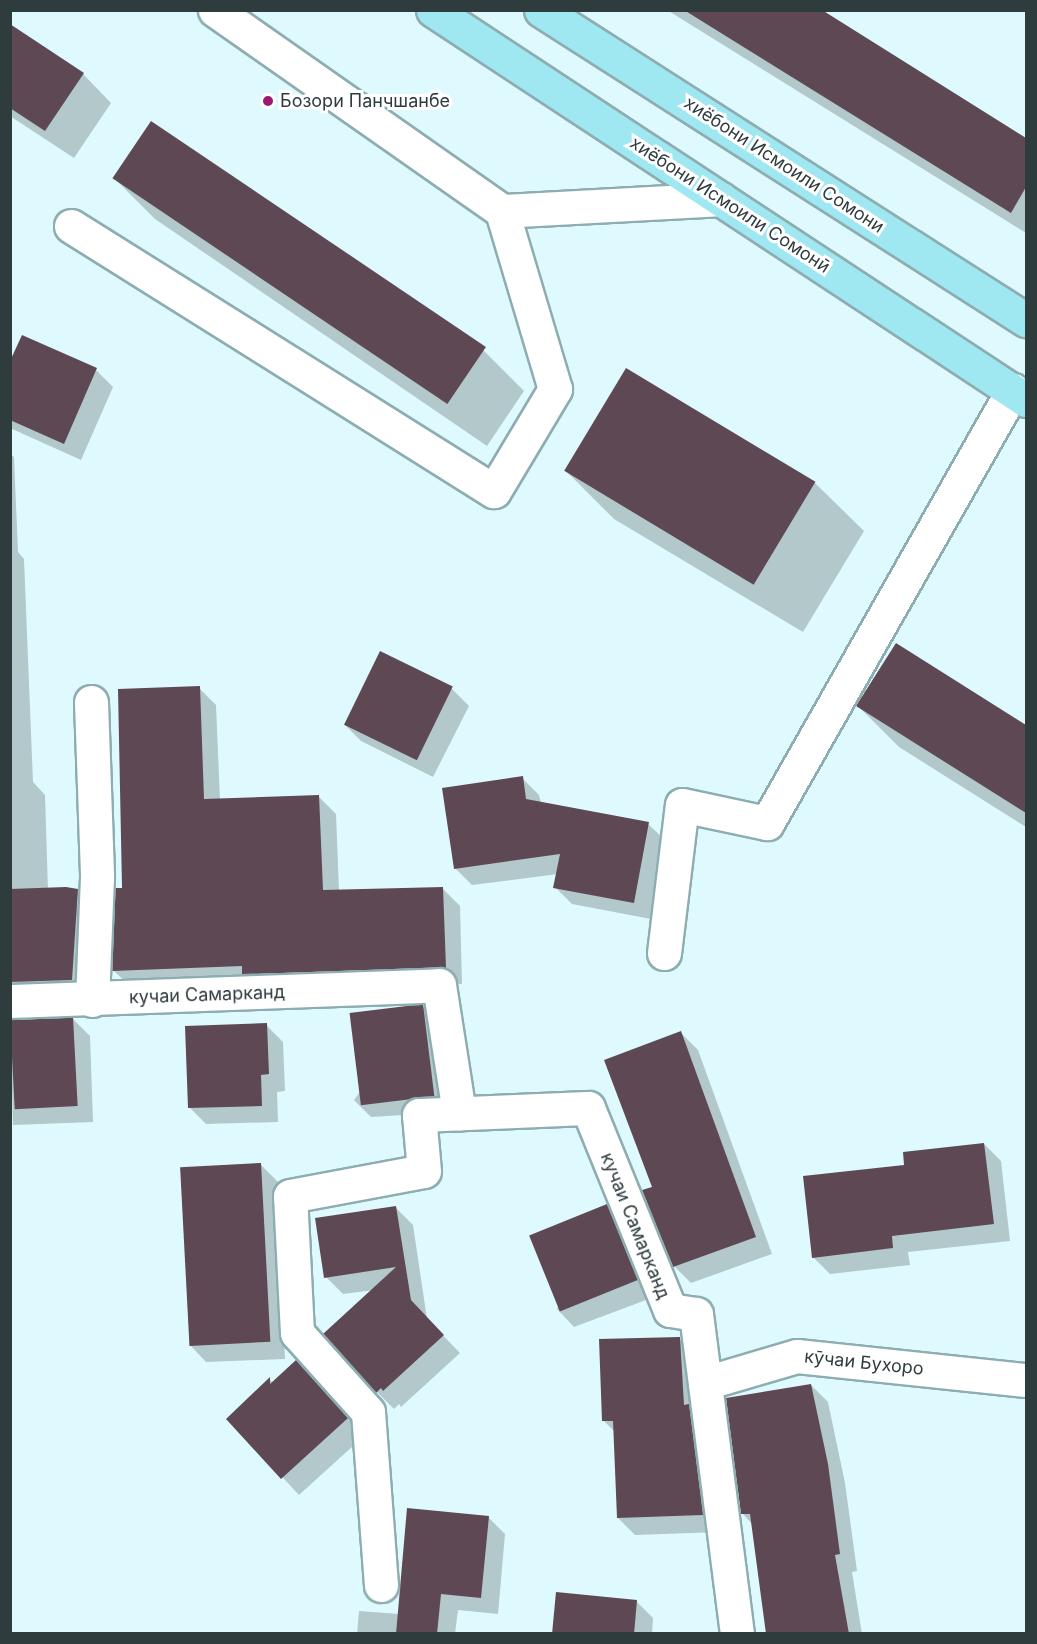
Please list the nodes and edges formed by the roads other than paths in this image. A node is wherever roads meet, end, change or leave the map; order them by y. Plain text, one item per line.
1 (215, 10) edge
2 (433, 10) edge
3 (541, 10) edge
4 (721, 199) junction
5 (502, 211) junction
6 (71, 226) dead end
7 (1026, 320) edge
8 (1020, 395) edge
9 (91, 702) dead end
10 (664, 952) dead end
11 (92, 1000) junction
12 (10, 1001) edge
13 (459, 1113) junction
14 (1026, 1380) edge
15 (705, 1383) junction
16 (381, 1585) dead end
17 (737, 1634) edge

1 - 5 street
2 - 4 main road, хиёбони Исмоили Сомонӣ
3 - 7 main road, хиёбони Исмоили Сомони
4 - 5 street
4 - 8 main road, хиёбони Исмоили Сомонӣ
5 - 6 street
8 - 10 street
9 - 11 street
11 - 12 street, кучаи Самарканд
11 - 13 street, кучаи Самарканд
13 - 15 street, кучаи Самарканд
13 - 16 street, кучаи Самарканд
14 - 15 street, кӯчаи Бухоро
15 - 17 street, кучаи Самарканд

